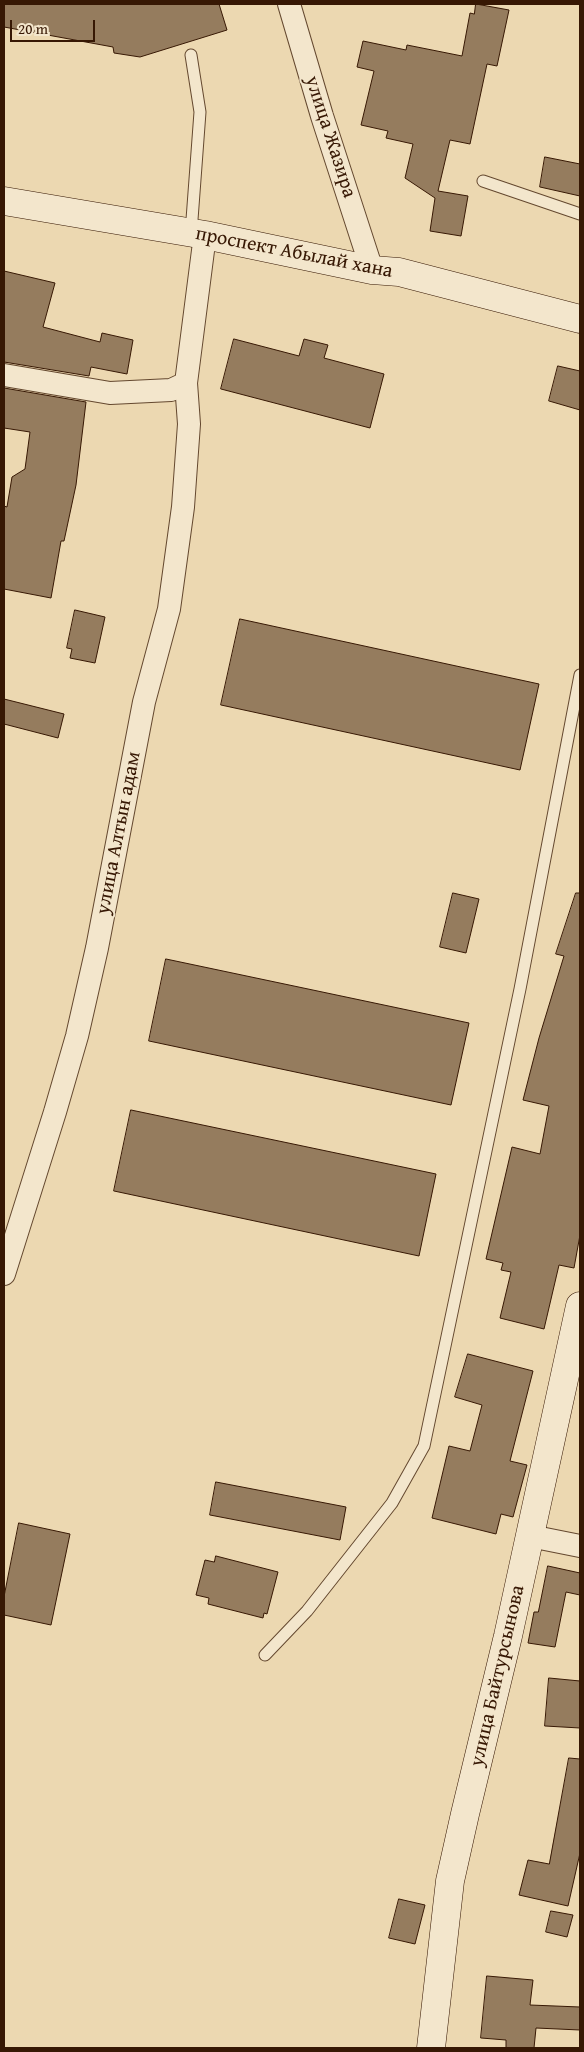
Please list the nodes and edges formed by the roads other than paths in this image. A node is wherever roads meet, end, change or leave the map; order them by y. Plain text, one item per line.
1 (289, 4) edge
2 (191, 55) dead end
3 (483, 181) dead end
4 (4, 201) edge
5 (580, 214) edge
6 (198, 234) junction
7 (372, 270) junction
8 (580, 319) edge
9 (4, 375) edge
10 (186, 383) junction
11 (580, 675) edge
12 (4, 1274) edge
13 (580, 1306) edge
14 (530, 1536) junction
15 (580, 1546) edge
16 (264, 1655) dead end
17 (431, 2048) edge

1 - 7 street, улица Жазира
2 - 6 lane
3 - 5 lane
4 - 6 street, проспект Абылай хана
6 - 7 street, проспект Абылай хана
6 - 10 street, улица Алтын адам
7 - 8 street, проспект Абылай хана
9 - 10 street
10 - 12 street, улица Алтын адам
11 - 16 lane
13 - 14 street, улица Байтурсынова
14 - 15 street
14 - 17 street, улица Байтурсынова

